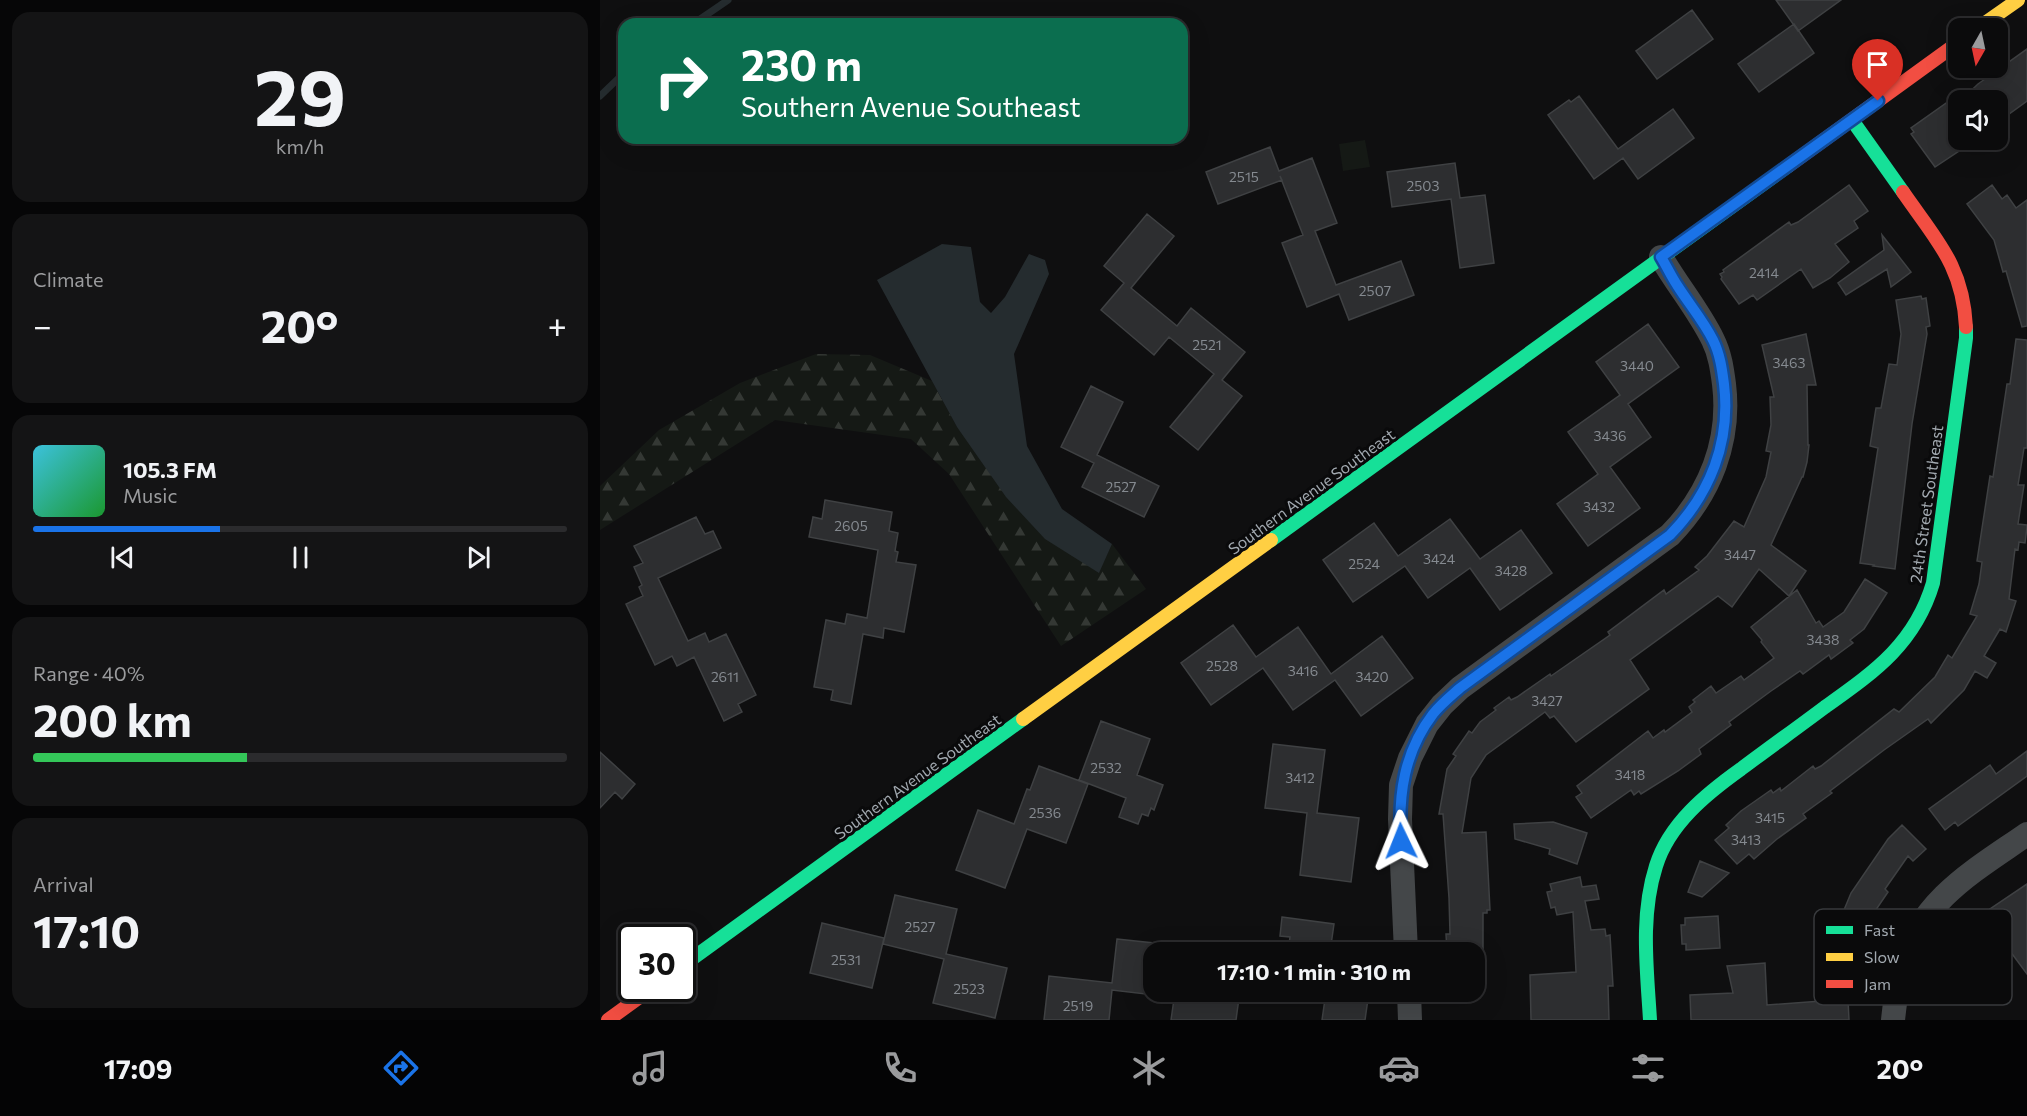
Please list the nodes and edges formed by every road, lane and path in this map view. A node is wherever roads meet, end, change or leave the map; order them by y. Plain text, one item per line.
1 (2018, 0) edge
2 (1992, 18) edge
3 (1948, 50) edge
4 (1852, 120) junction
5 (1661, 257) junction
6 (2027, 834) edge
7 (1931, 909) edge
8 (1406, 942) edge
9 (696, 956) edge
10 (633, 1002) edge
11 (1409, 1002) edge
12 (1895, 1005) edge
13 (608, 1020) edge
14 (1410, 1020) edge
15 (1650, 1020) edge
16 (1893, 1020) edge

1 - 2 main road
3 - 4 main road, Southern Avenue Southeast
4 - 5 main road, Southern Avenue Southeast
4 - 15 main road, 24th Street Southeast
5 - 8 street
5 - 9 main road, Southern Avenue Southeast
6 - 7 street
10 - 13 main road
11 - 14 street
12 - 16 street

